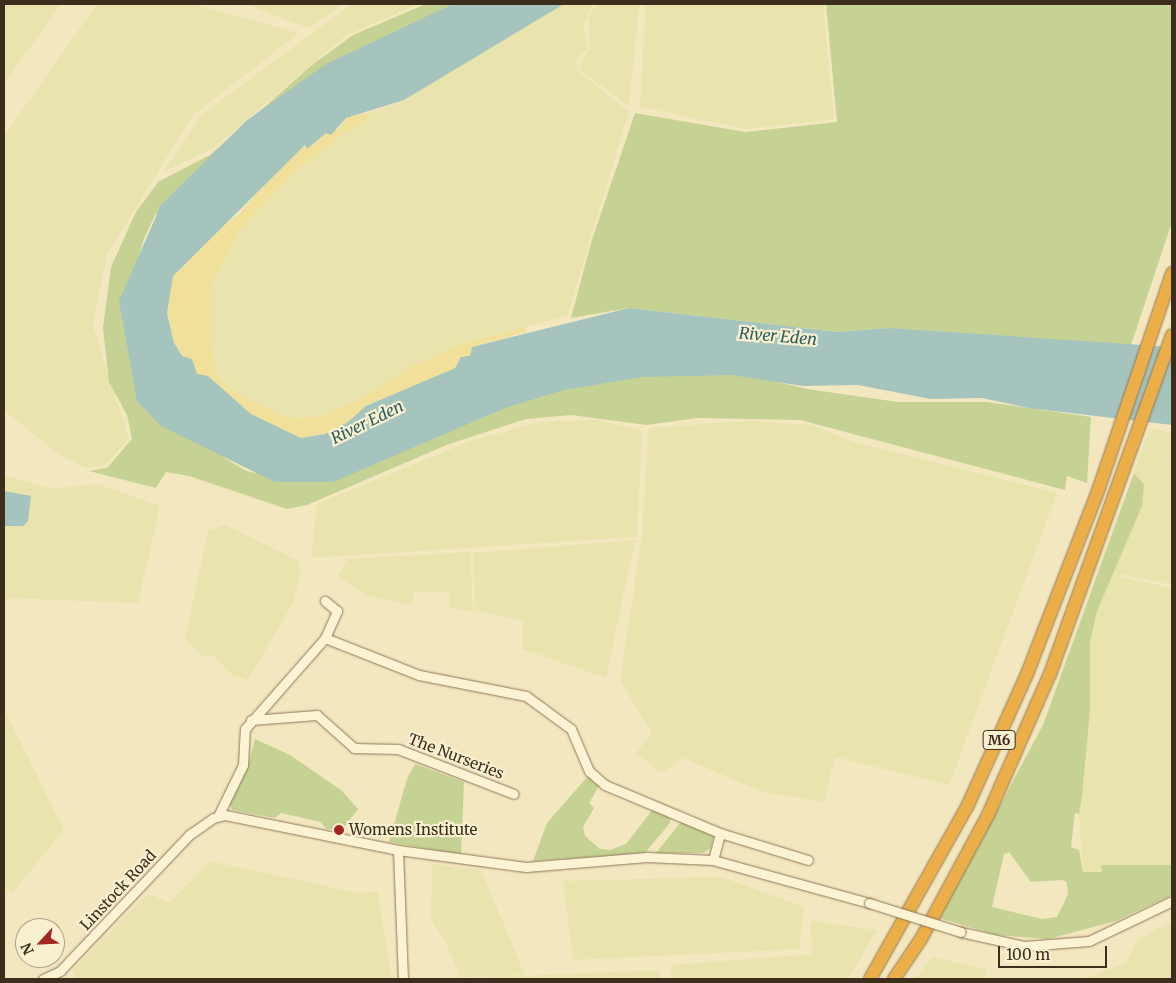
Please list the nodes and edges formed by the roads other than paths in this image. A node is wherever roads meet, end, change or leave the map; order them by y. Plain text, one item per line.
1 (1172, 272) edge
2 (1172, 336) edge
3 (325, 601) dead end
4 (325, 638) junction
5 (251, 720) junction
6 (514, 794) dead end
7 (218, 816) junction
8 (720, 832) junction
9 (398, 850) junction
10 (712, 860) junction
11 (808, 860) dead end
12 (1172, 900) edge
13 (43, 979) edge
14 (404, 979) edge
15 (870, 979) edge
16 (894, 979) edge

1 - 15 highway, M6
2 - 16 highway, M6
3 - 4 street
4 - 5 street
4 - 8 street
5 - 6 street, The Nurseries
5 - 7 street
7 - 9 street
7 - 13 street, Linstock Road
8 - 10 street
8 - 11 street
9 - 10 street
9 - 14 street
10 - 12 street, bridge

